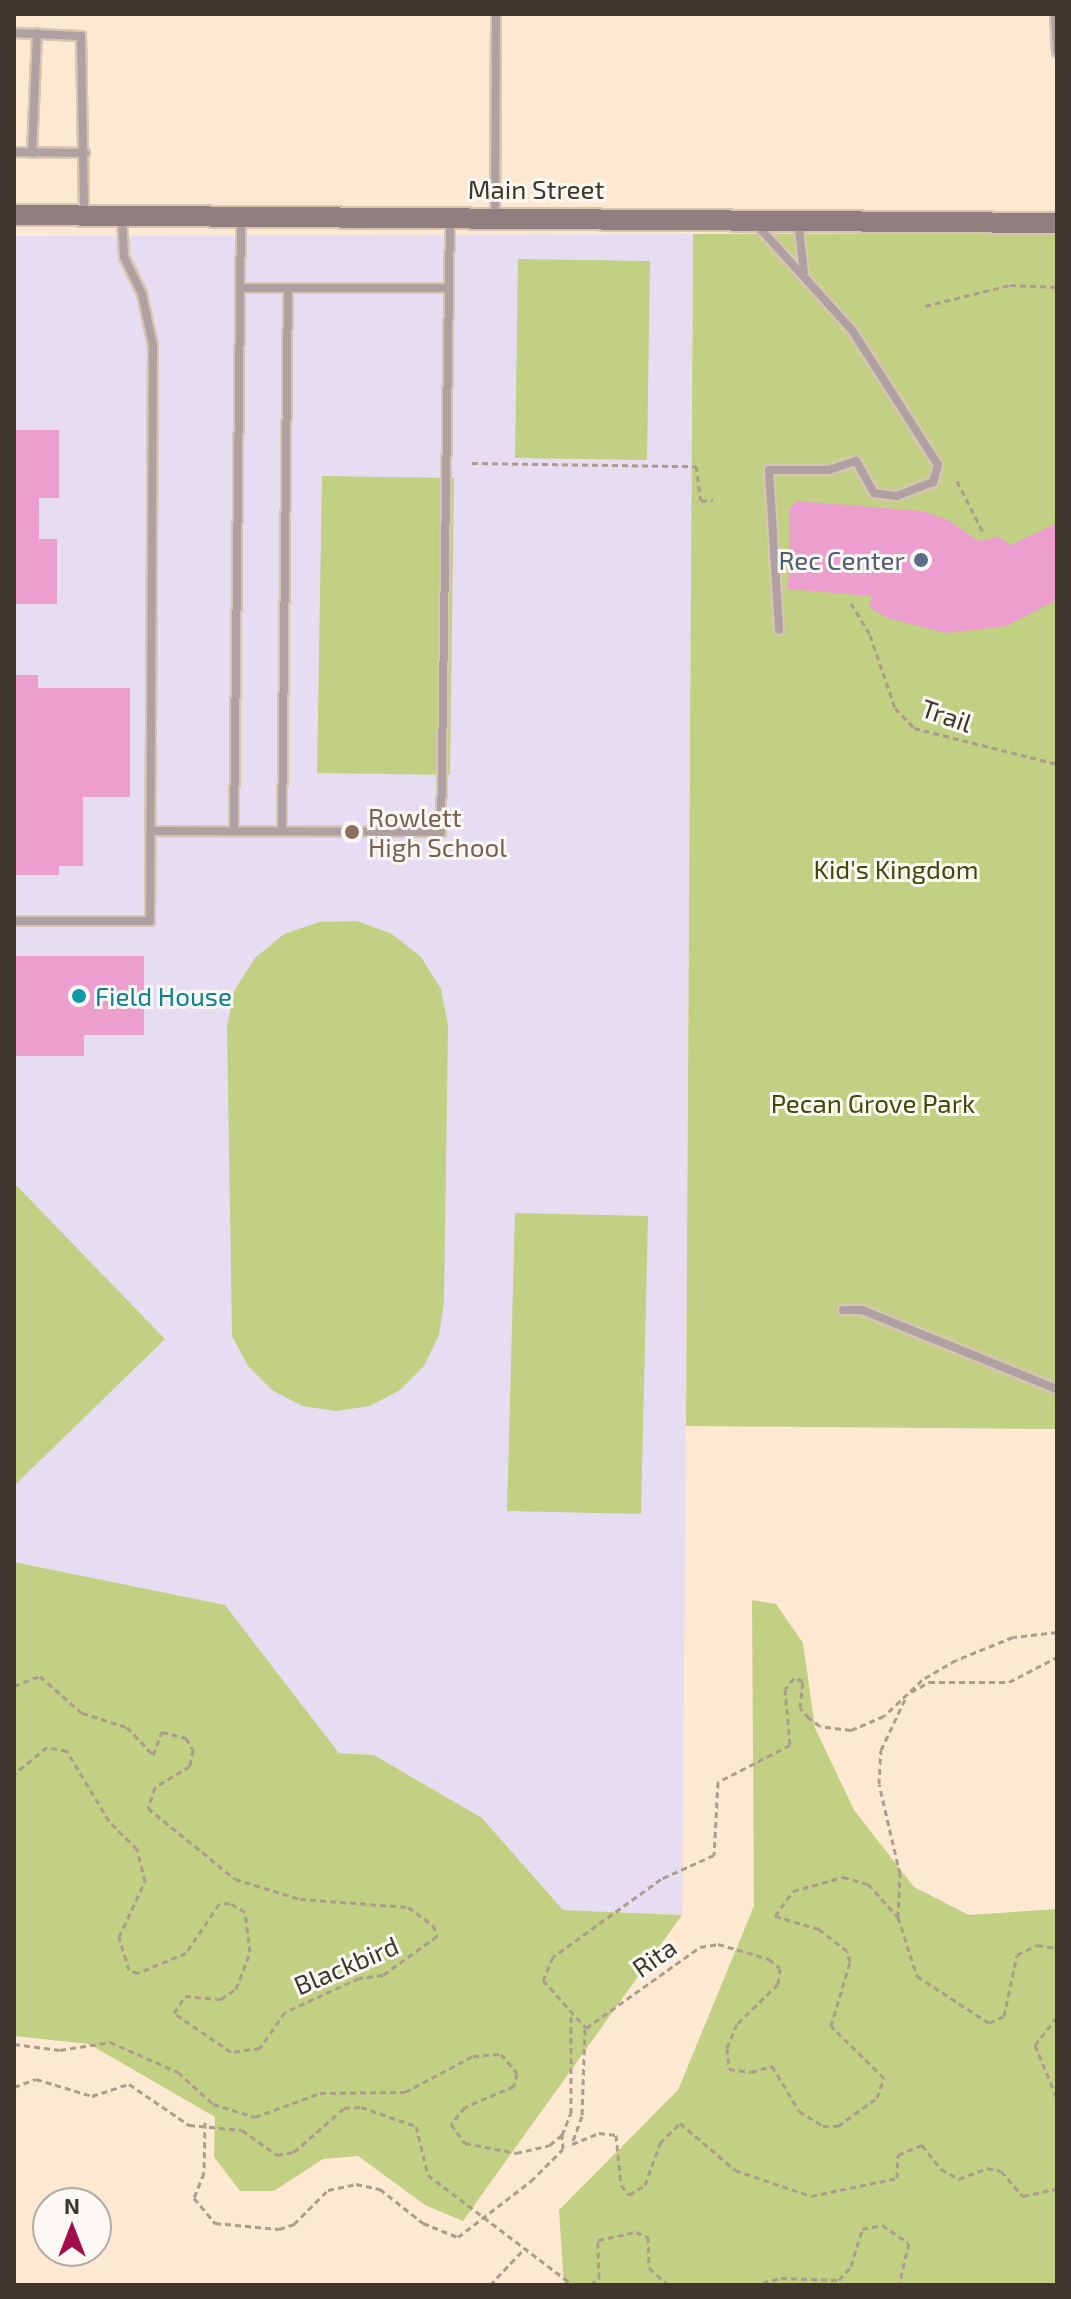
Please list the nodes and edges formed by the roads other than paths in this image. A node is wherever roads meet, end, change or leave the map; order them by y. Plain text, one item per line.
1 (496, 14) edge
2 (1055, 14) edge
3 (14, 33) edge
4 (37, 33) junction
5 (1057, 52) edge
6 (14, 152) edge
7 (32, 153) junction
8 (85, 153) junction
9 (14, 215) edge
10 (84, 215) junction
11 (122, 215) junction
12 (241, 215) junction
13 (450, 215) junction
14 (495, 215) junction
15 (750, 218) junction
16 (797, 218) junction
17 (1057, 223) edge
18 (804, 273) junction
19 (240, 288) junction
20 (449, 288) junction
21 (288, 289) junction
22 (779, 630) dead end
23 (152, 831) junction
24 (234, 831) junction
25 (282, 831) junction
26 (14, 921) edge
27 (843, 1310) dead end
28 (1057, 1389) edge

1 - 14 lane
2 - 5 lane
3 - 4 lane
4 - 7 lane
4 - 8 lane
6 - 7 lane
7 - 8 lane
8 - 10 lane
9 - 10 street, Main Street
10 - 11 street, Main Street
11 - 12 street, Main Street
11 - 23 lane
12 - 13 street, Main Street
12 - 19 lane
13 - 14 street, Main Street
13 - 20 lane
14 - 15 street, Main Street
15 - 16 street, Main Street
15 - 18 lane
16 - 17 street, Main Street
16 - 18 lane
18 - 22 lane
19 - 21 lane
19 - 24 lane
20 - 21 lane
20 - 25 lane
21 - 25 lane
23 - 24 lane
23 - 26 lane
24 - 25 lane
27 - 28 lane

